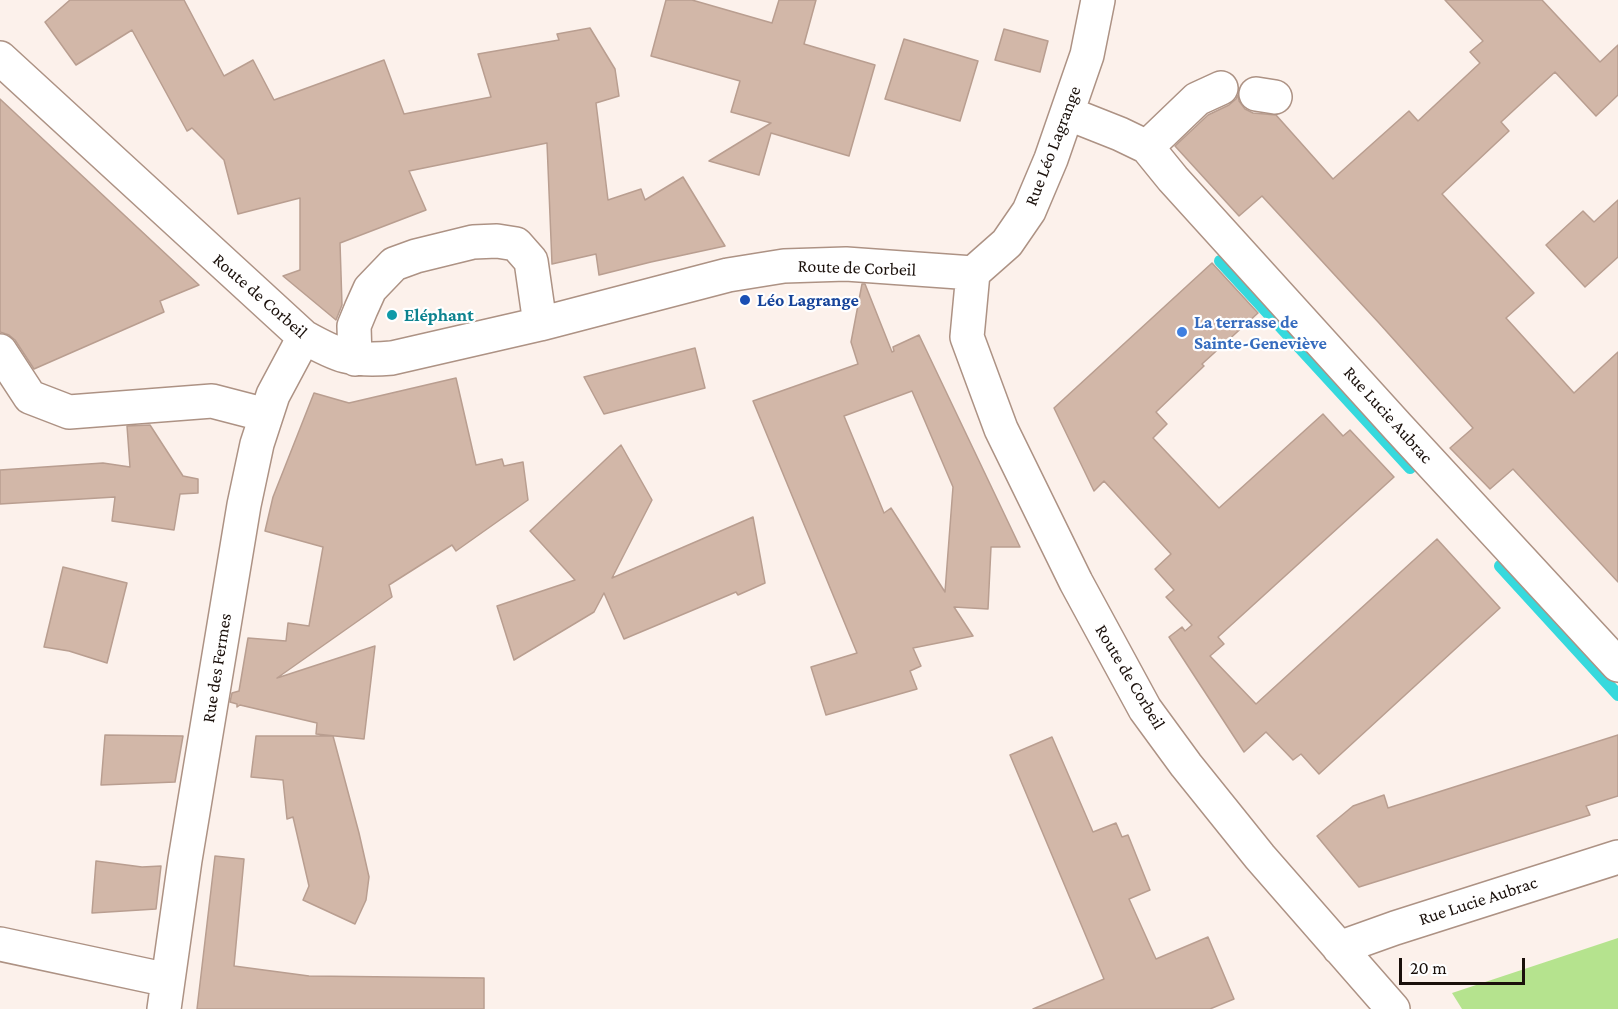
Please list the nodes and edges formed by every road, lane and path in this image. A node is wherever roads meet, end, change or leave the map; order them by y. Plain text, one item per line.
1 (1098, 0) edge
2 (0, 58) edge
3 (1221, 88) dead end
4 (1067, 113) junction
5 (1147, 147) junction
6 (973, 273) junction
7 (540, 324) junction
8 (304, 337) junction
9 (0, 351) edge
10 (355, 359) junction
11 (266, 415) junction
12 (1618, 665) edge
13 (1618, 857) edge
14 (0, 944) edge
15 (1339, 948) junction
16 (166, 994) edge
17 (1393, 1009) edge

1 - 4 street, Rue Léo Lagrange
2 - 8 street, Route de Corbeil
3 - 5 street
4 - 5 street, Rue Lucie Aubrac
4 - 6 street, Rue Léo Lagrange
5 - 12 street, Rue Lucie Aubrac
6 - 7 street, Route de Corbeil
6 - 15 street, Route de Corbeil
7 - 10 street, Route de Corbeil
7 - 10 street
8 - 10 street, Route de Corbeil
8 - 11 street, Rue des Fermes
9 - 11 street
11 - 16 street, Rue des Fermes
13 - 15 street, Rue Lucie Aubrac
14 - 16 street
15 - 17 street, Route de Corbeil

